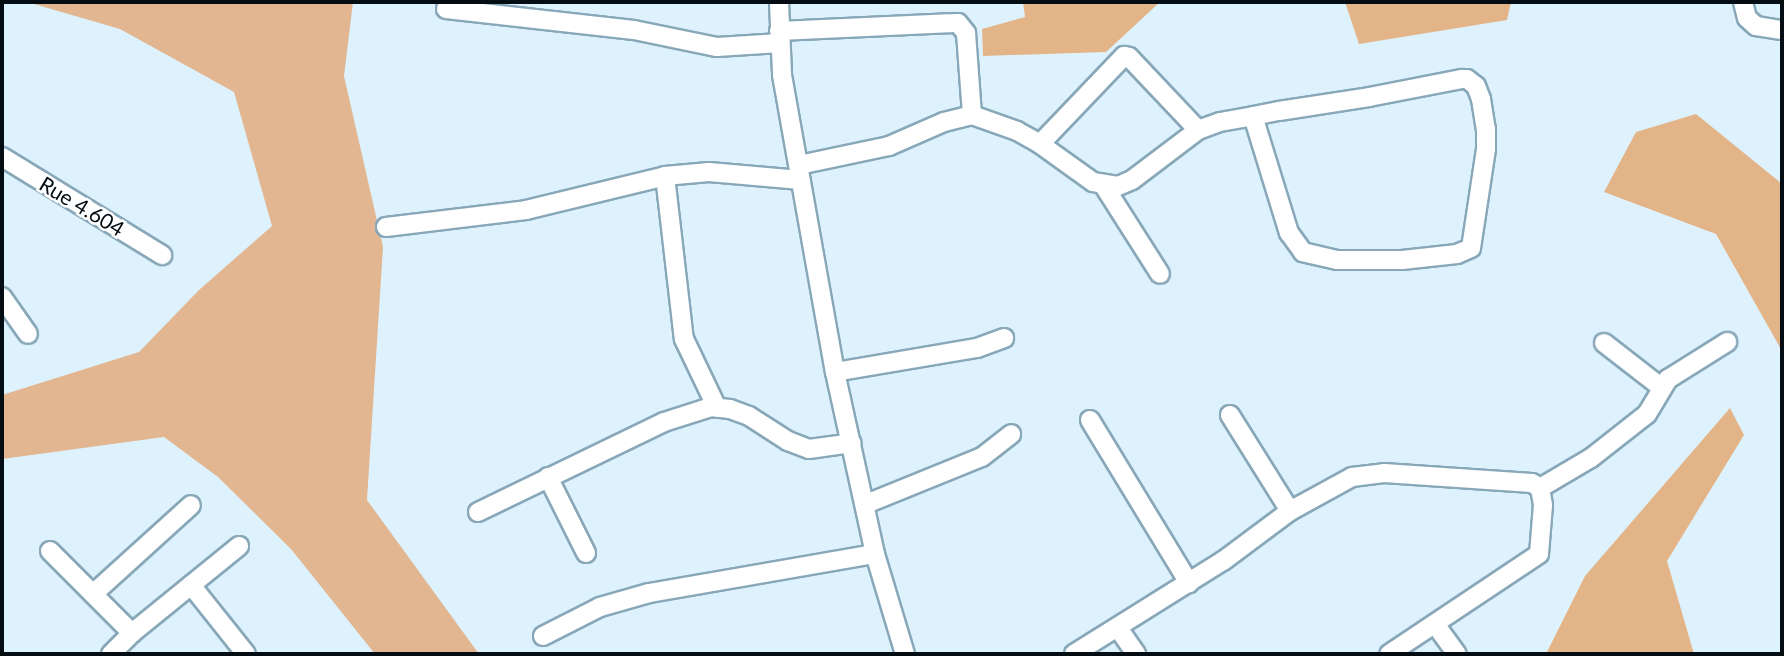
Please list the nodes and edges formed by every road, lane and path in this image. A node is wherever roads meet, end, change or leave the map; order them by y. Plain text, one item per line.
1 (779, 2) edge
2 (1743, 2) edge
3 (446, 9) dead end
4 (1782, 30) edge
5 (779, 37) junction
6 (972, 116) junction
7 (1253, 116) junction
8 (1198, 130) junction
9 (1040, 144) junction
10 (2, 157) edge
11 (800, 172) junction
12 (665, 176) junction
13 (1104, 186) junction
14 (386, 227) dead end
15 (162, 255) dead end
16 (1160, 274) dead end
17 (2, 297) edge
18 (28, 334) dead end
19 (1004, 338) dead end
20 (1727, 342) dead end
21 (1604, 343) dead end
22 (835, 372) junction
23 (1662, 388) junction
24 (717, 408) junction
25 (1230, 415) dead end
26 (1090, 420) dead end
27 (1011, 434) dead end
28 (852, 443) junction
29 (548, 477) junction
30 (1540, 488) junction
31 (866, 504) junction
32 (191, 505) dead end
33 (1290, 511) junction
34 (478, 512) dead end
35 (239, 546) dead end
36 (50, 551) dead end
37 (586, 553) dead end
38 (876, 554) junction
39 (1189, 583) junction
40 (191, 585) junction
41 (93, 594) junction
42 (1435, 624) junction
43 (1118, 628) junction
44 (132, 633) junction
45 (543, 636) dead end
46 (901, 653) edge
47 (111, 654) edge
48 (246, 654) edge
49 (1074, 654) edge
50 (1136, 654) edge
51 (1389, 654) edge
52 (1457, 654) edge

1 - 5 street
2 - 4 street
3 - 5 street
5 - 6 street
5 - 11 street
6 - 9 street
6 - 11 street
7 - 7 street
7 - 8 street
8 - 9 street
8 - 13 street
9 - 13 street
10 - 15 street, Rue 4.604
11 - 12 street
11 - 22 street
12 - 14 street
12 - 24 street
13 - 16 street
17 - 18 street
19 - 22 street
20 - 23 street
21 - 23 street
22 - 28 street
23 - 30 street
24 - 28 street
24 - 29 street
25 - 33 street
26 - 39 street
27 - 31 street
28 - 31 street
29 - 34 street
29 - 37 street
30 - 33 street
30 - 42 street
31 - 38 street
32 - 41 street
33 - 39 street
35 - 40 street
36 - 41 street
38 - 45 street
38 - 46 street
39 - 43 street
40 - 44 street
40 - 48 street
41 - 44 street
42 - 51 street
42 - 52 street
43 - 49 street
43 - 50 street
44 - 47 street

